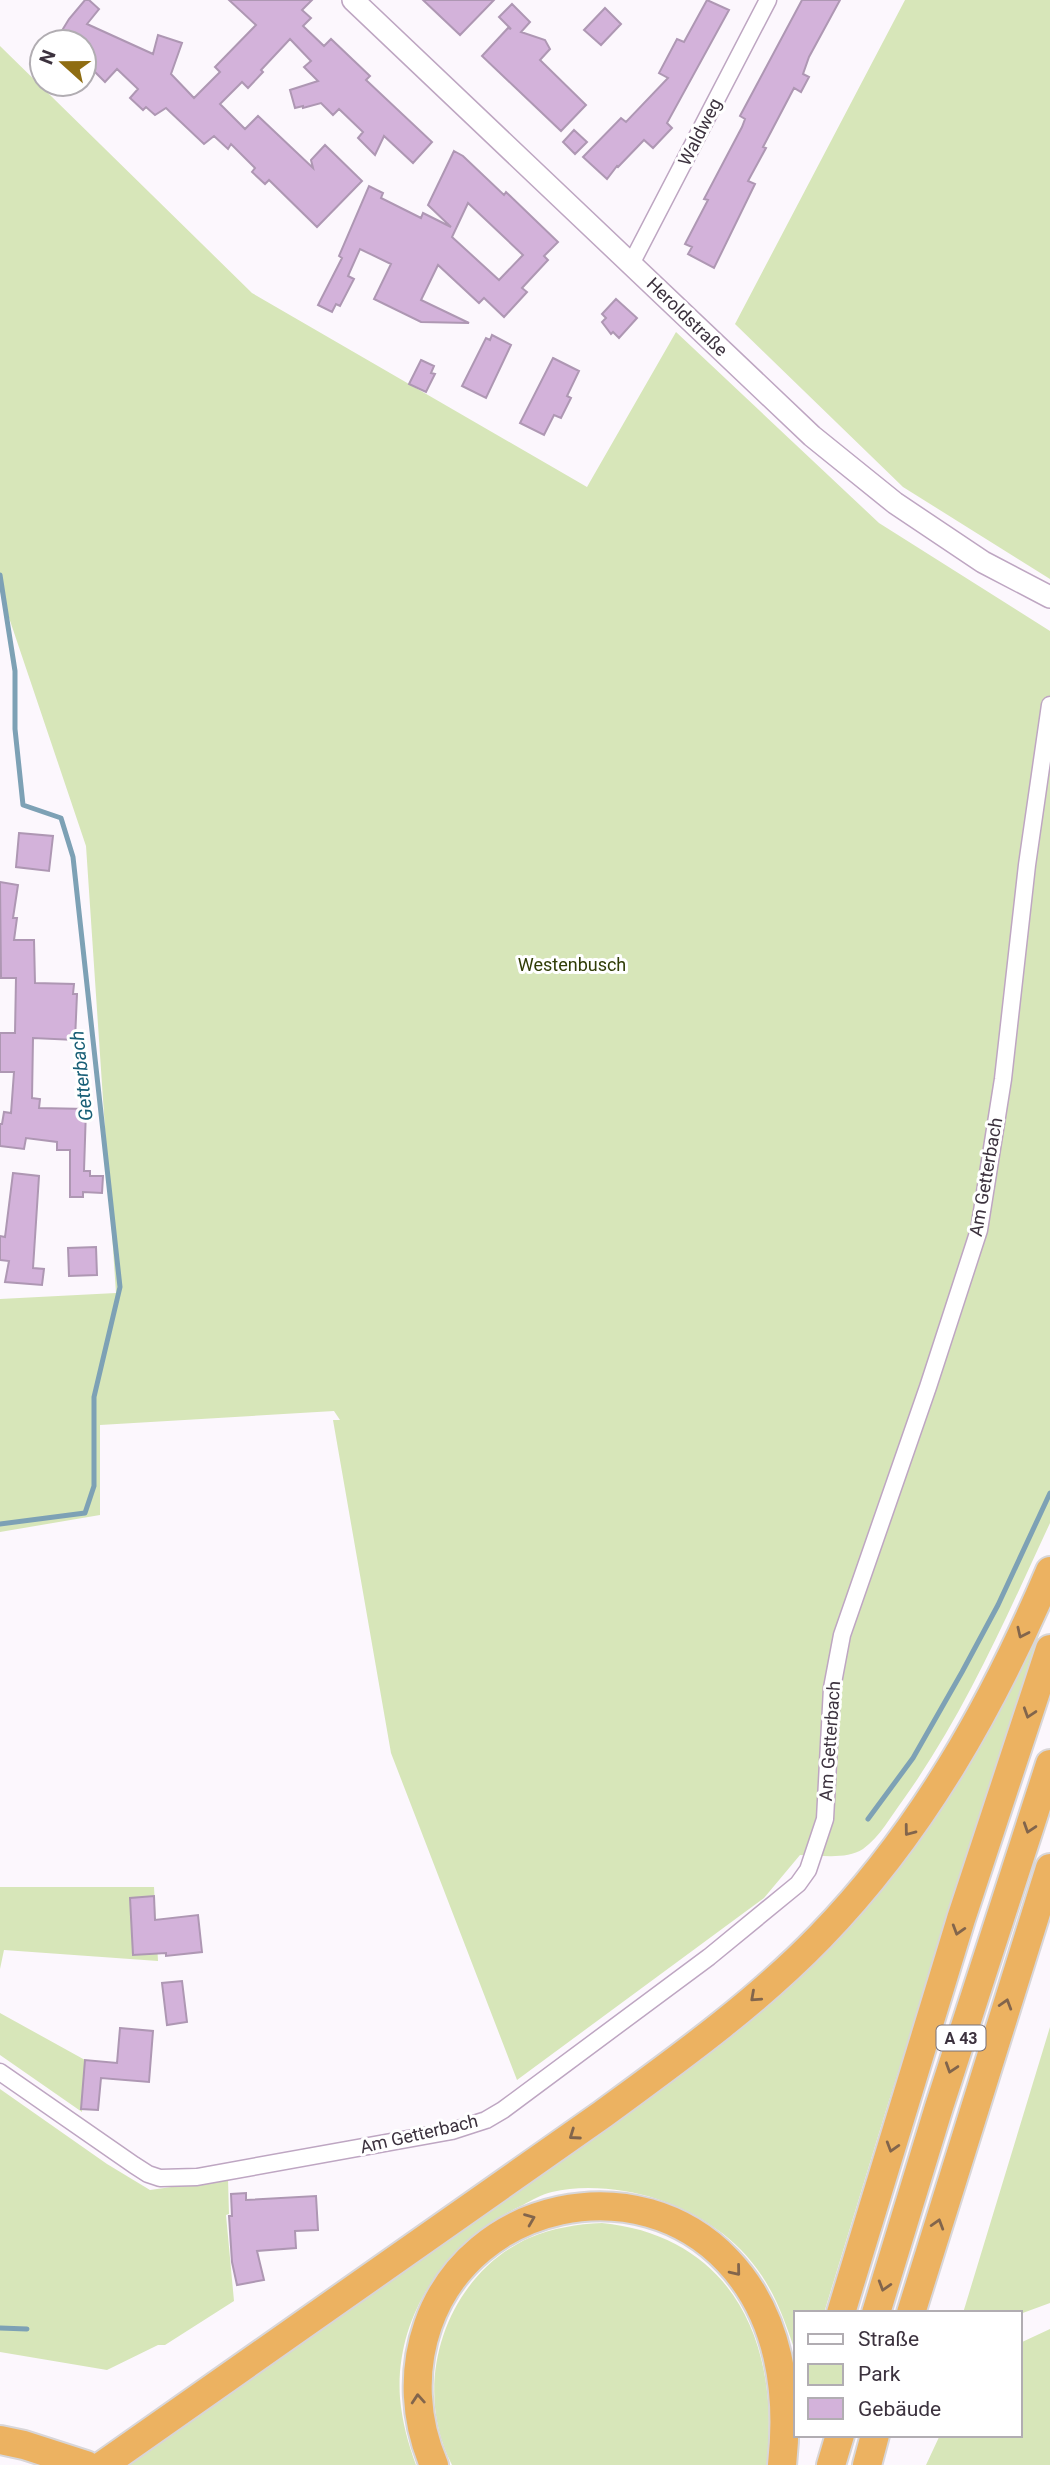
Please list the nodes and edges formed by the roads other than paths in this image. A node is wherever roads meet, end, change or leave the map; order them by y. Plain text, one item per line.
1 (353, 0) edge
2 (768, 0) edge
3 (631, 264) junction
4 (1050, 597) edge
5 (1050, 705) edge
6 (1050, 1571) edge
7 (1050, 1649) edge
8 (1050, 1764) edge
9 (1050, 1868) edge
10 (0, 2072) edge
11 (842, 2311) edge
12 (877, 2311) edge
13 (912, 2311) edge
14 (803, 2437) edge
15 (839, 2437) edge
16 (874, 2437) edge
17 (12, 2442) edge
18 (86, 2465) edge
19 (103, 2465) edge
20 (434, 2465) edge
21 (782, 2465) edge
22 (795, 2465) edge
23 (831, 2465) edge
24 (867, 2465) edge

1 - 3 main road, Heroldstraße
2 - 3 street, Waldweg
3 - 4 main road, Heroldstraße
5 - 10 street, Am Getterbach
6 -> 19 highway
7 -> 11 highway
8 -> 12 highway, A 43
13 -> 9 highway, A 43
14 - 22 highway
15 - 23 highway
16 - 24 highway
17 - 18 highway
20 -> 21 highway

